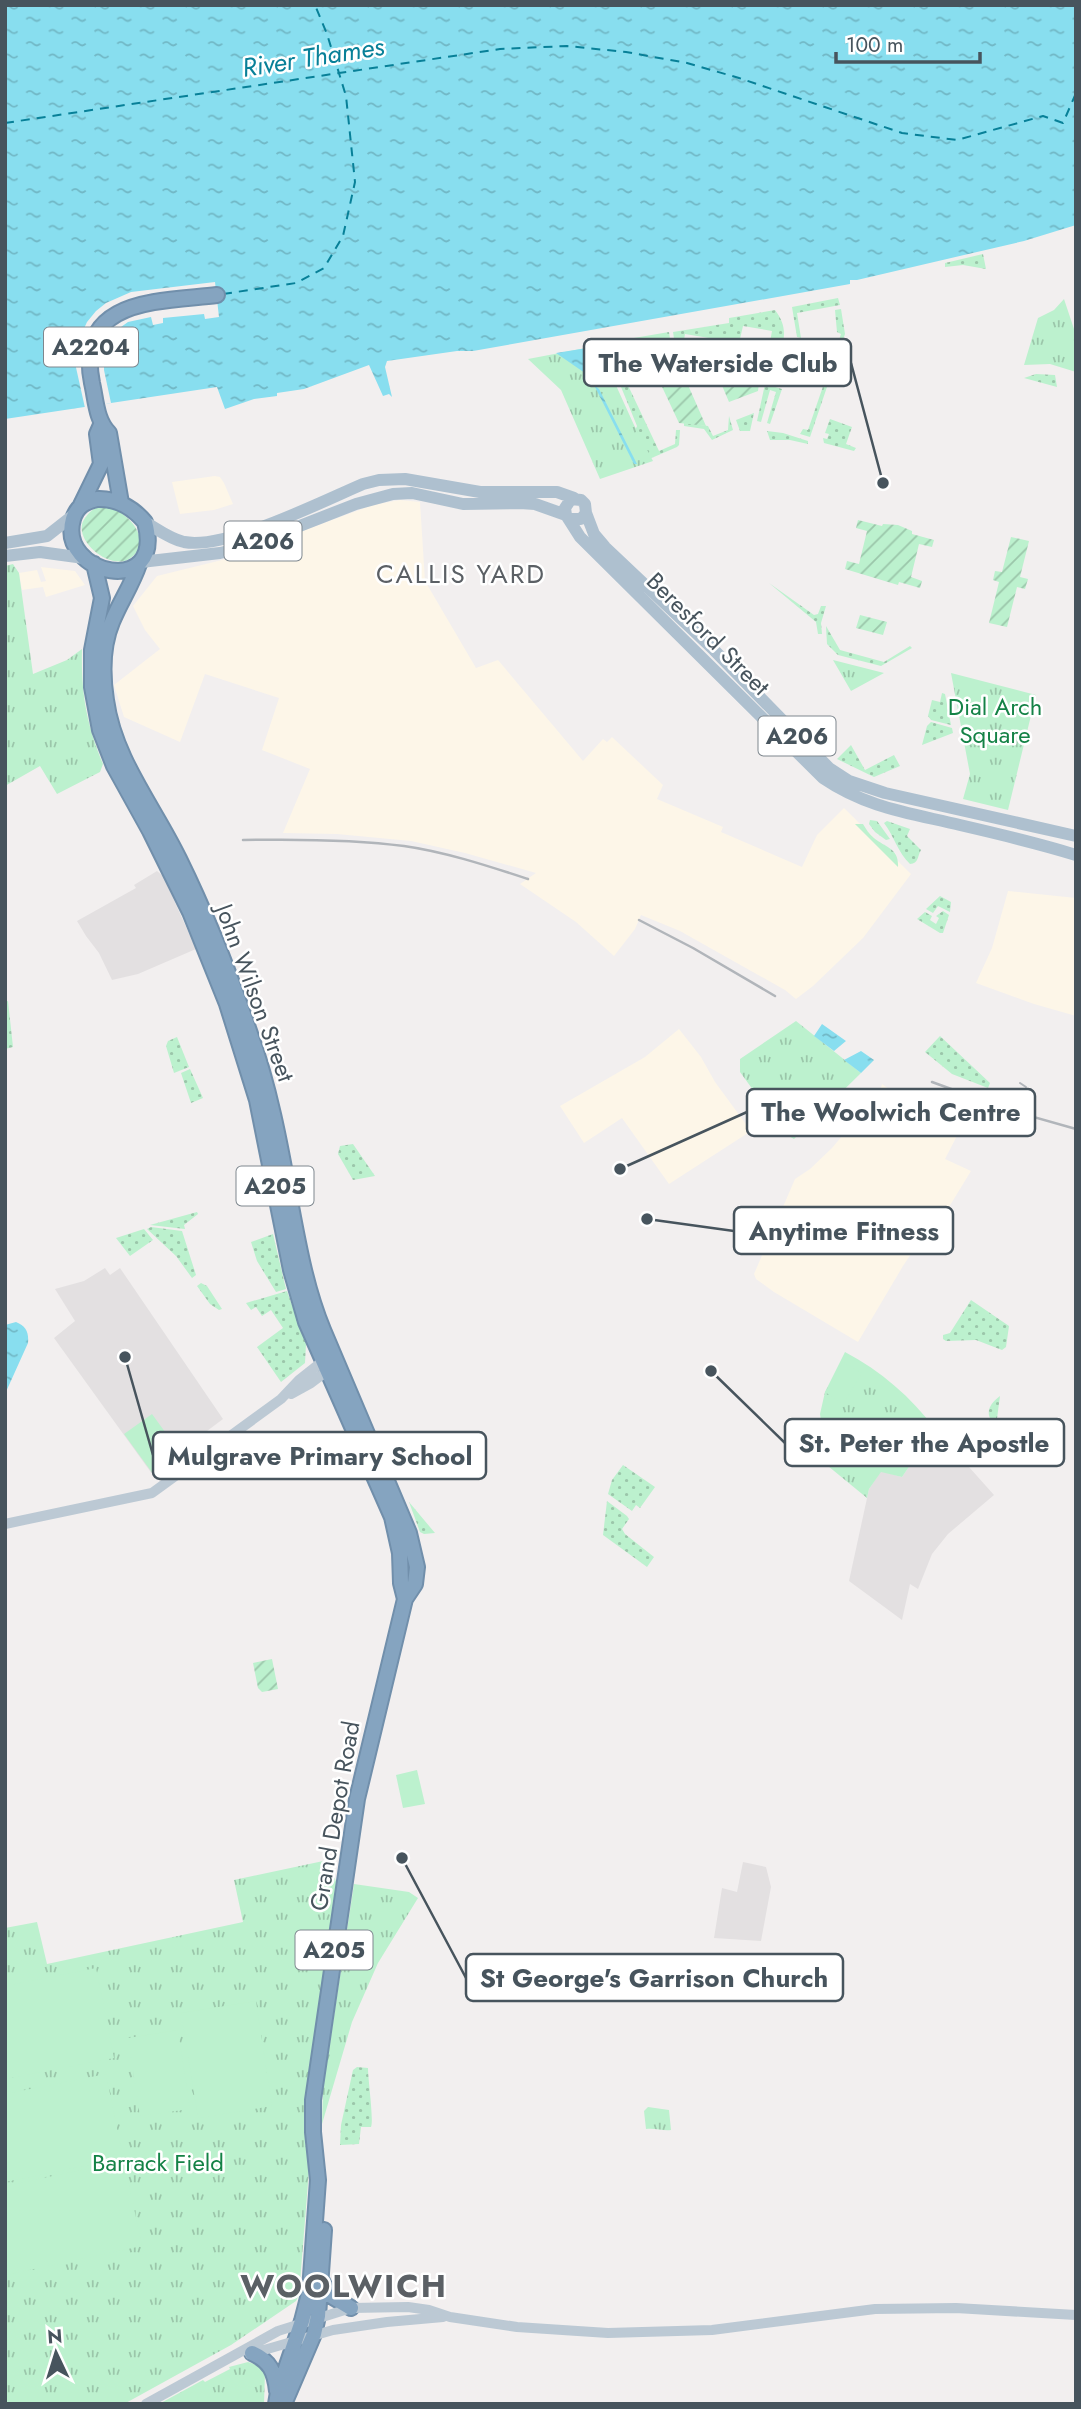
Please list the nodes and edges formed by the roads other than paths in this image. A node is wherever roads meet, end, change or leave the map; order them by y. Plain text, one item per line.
1 (217, 295) dead end
2 (101, 425) junction
3 (121, 503) junction
4 (581, 504) junction
5 (78, 510) junction
6 (568, 517) junction
7 (145, 522) junction
8 (5, 543) edge
9 (38, 545) junction
10 (5, 556) edge
11 (89, 561) junction
12 (140, 563) junction
13 (691, 637) junction
14 (1076, 836) edge
15 (1076, 855) edge
16 (325, 1366) junction
17 (5, 1524) edge
18 (400, 1553) joint
19 (417, 1567) joint
20 (405, 1599) junction
21 (316, 2135) junction
22 (322, 2281) junction
23 (351, 2308) junction
24 (1076, 2315) edge
25 (318, 2316) junction
26 (450, 2317) junction
27 (302, 2321) junction
28 (314, 2334) junction
29 (295, 2341) junction
30 (252, 2353) junction
31 (227, 2360) junction
32 (279, 2400) edge
33 (146, 2404) edge

1 - 2 highway, A2204
2 - 3 highway, A2204
2 - 5 highway, A2204
3 - 5 highway
3 - 7 highway
4 - 6 main road
4 - 6 main road
4 - 7 main road, A206
4 - 13 main road, Beresford Street / A206
5 - 9 main road
5 - 11 highway
6 - 12 main road, A206
6 - 13 main road, Beresford Street / A206
7 - 12 highway
8 - 9 main road
9 - 10 main road
9 - 11 main road
11 - 12 highway
11 - 16 highway, John Wilson Street / A205
12 - 19 highway, John Wilson Street / A205
13 - 14 main road, Beresford Street / A206
13 - 15 main road, Beresford Street / A206
16 - 17 street
16 - 18 highway, John Wilson Street / A205
18 - 20 highway, Grand Depot Road / A205
19 - 20 highway, Grand Depot Road / A205
20 - 21 highway, Grand Depot Road / A205
21 - 22 highway, A205
21 - 27 highway, A205
22 - 23 highway
22 - 25 highway, A205
23 - 25 street
23 - 26 street
24 - 26 street
25 - 27 street
25 - 28 highway, A205
26 - 28 street
27 - 29 highway, A205
27 - 31 street
28 - 29 street
28 - 32 highway, A205
29 - 30 street
29 - 32 highway, A205
30 - 31 street
30 - 32 highway
31 - 33 street

